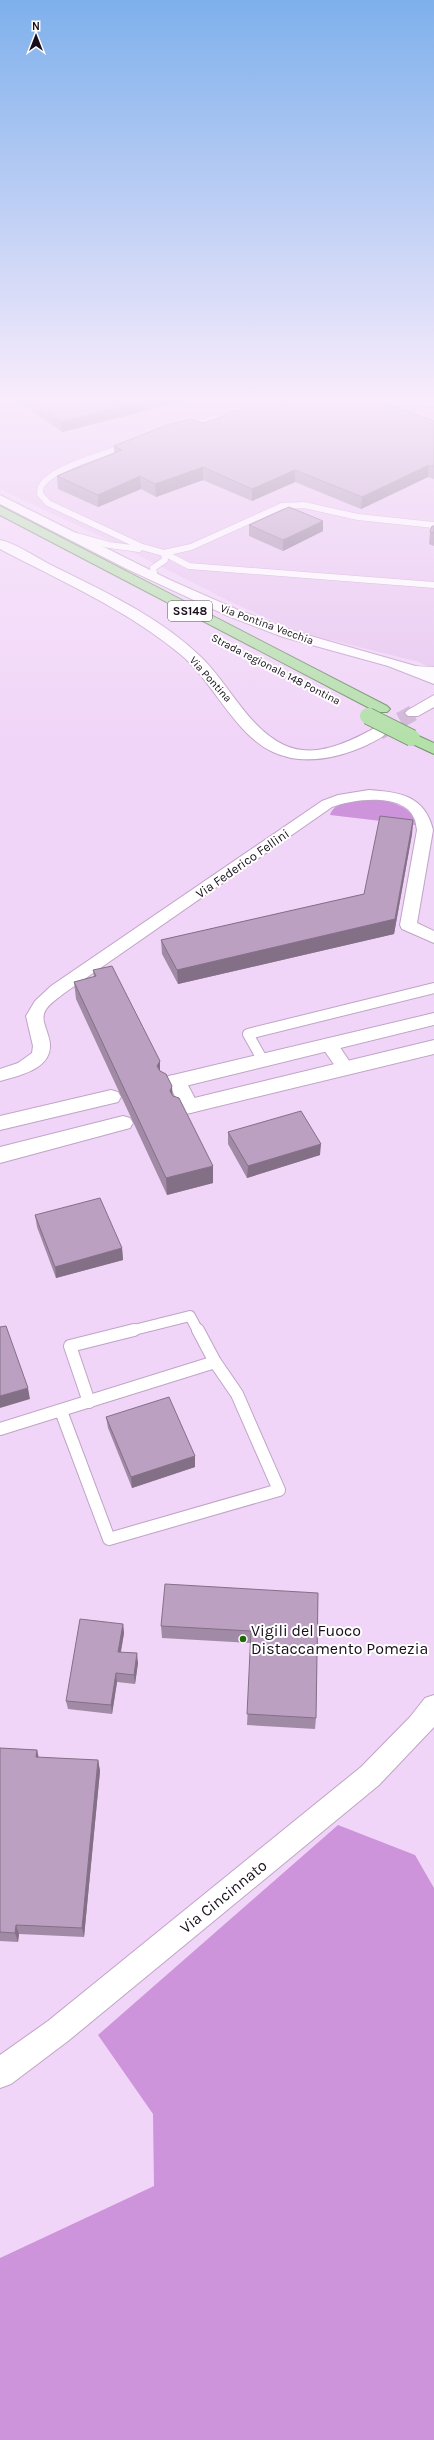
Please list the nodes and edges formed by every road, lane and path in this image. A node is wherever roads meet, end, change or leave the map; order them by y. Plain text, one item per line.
1 (4, 512) edge
2 (18, 512) edge
3 (24, 512) edge
4 (67, 512) edge
5 (263, 512) edge
6 (334, 512) edge
7 (434, 525) edge
8 (4, 526) edge
9 (51, 526) junction
10 (64, 533) junction
11 (0, 544) edge
12 (151, 551) junction
13 (164, 553) junction
14 (155, 578) junction
15 (434, 585) edge
16 (415, 670) junction
17 (434, 671) edge
18 (434, 679) edge
19 (434, 700) edge
20 (375, 713) junction
21 (413, 713) tunnel mouth
22 (379, 732) tunnel mouth
23 (423, 734) edge
24 (434, 749) edge
25 (434, 938) edge
26 (434, 988) edge
27 (434, 1019) edge
28 (329, 1044) junction
29 (434, 1047) edge
30 (262, 1059) junction
31 (345, 1068) junction
32 (0, 1075) edge
33 (172, 1082) joint
34 (110, 1097) dead end
35 (186, 1107) joint
36 (0, 1123) edge
37 (123, 1123) dead end
38 (0, 1155) edge
39 (215, 1362) junction
40 (89, 1402) junction
41 (61, 1411) junction
42 (0, 1429) edge
43 (434, 1707) edge
44 (0, 2073) edge

1 - 20 highway, SS148
2 - 9 highway
3 - 9 street, Via Pontina Vecchia
4 - 12 lane
5 - 13 lane
6 - 7 lane
8 - 20 highway, Strada regionale 148 Pontina
9 - 10 street, Via Pontina Vecchia
10 - 12 lane
10 - 14 street, Via Pontina Vecchia
11 - 22 street, Via Pontina
12 - 13 lane
13 - 14 lane
13 - 15 lane
14 - 16 street, Via Pontina Vecchia
16 - 17 lane
16 - 18 street, Via Pontina Vecchia
19 - 21 street
20 - 23 highway, Strada regionale 148 Pontina, bridge
23 - 24 highway, Strada regionale 148 Pontina
25 - 32 street, Via Federico Fellini
26 - 30 lane
27 - 28 street
28 - 30 street
28 - 31 street
29 - 31 street
30 - 33 street
31 - 35 street
33 - 35 street
34 - 36 street
37 - 38 street
39 - 40 lane
39 - 40 lane
39 - 41 lane
40 - 41 lane
41 - 42 lane
43 - 44 street, Via Cincinnato

